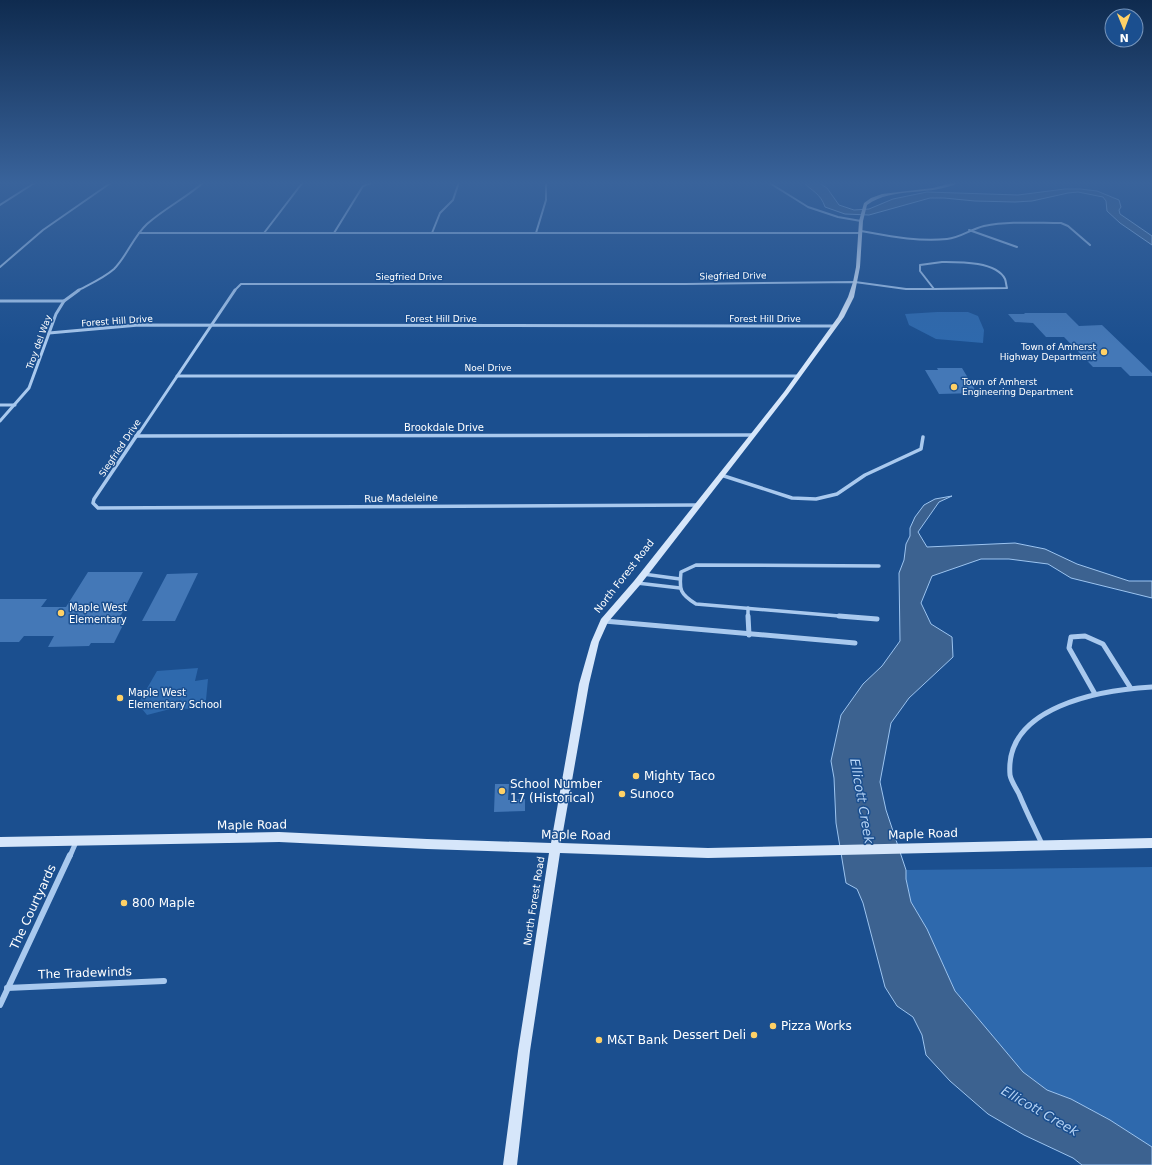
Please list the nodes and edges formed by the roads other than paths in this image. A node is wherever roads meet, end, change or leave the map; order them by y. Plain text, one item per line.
1 (35, 236) edge
2 (137, 236) edge
3 (861, 236) edge
4 (895, 236) edge
5 (957, 236) edge
6 (988, 236) edge
7 (1080, 236) edge
8 (1090, 245) dead end
9 (1017, 246) dead end
10 (0, 267) edge
11 (856, 282) junction
12 (934, 289) junction
13 (0, 301) edge
14 (64, 302) junction
15 (212, 326) junction
16 (834, 326) junction
17 (49, 333) junction
18 (177, 376) junction
19 (798, 376) junction
20 (0, 405) edge
21 (14, 405) junction
22 (0, 421) edge
23 (753, 435) junction
24 (136, 436) junction
25 (923, 437) dead end
26 (720, 476) junction
27 (698, 504) junction
28 (104, 509) joint
29 (878, 566) dead end
30 (643, 574) junction
31 (680, 579) junction
32 (637, 583) junction
33 (680, 588) junction
34 (748, 608) junction
35 (877, 619) dead end
36 (604, 621) junction
37 (749, 635) junction
38 (855, 643) dead end
39 (1130, 687) junction
40 (1152, 687) edge
41 (1095, 694) junction
42 (77, 841) junction
43 (0, 842) edge
44 (1152, 843) edge
45 (1043, 844) junction
46 (555, 848) junction
47 (164, 981) dead end
48 (7, 988) junction
49 (0, 1005) edge
50 (510, 1165) edge

1 - 10 street
2 - 14 street, Troy del Way
3 - 11 street, North Forest Road
4 - 5 street
6 - 9 street
7 - 8 street
11 - 12 street, Siegfried Drive
11 - 15 street, Siegfried Drive
11 - 16 street, North Forest Road
12 - 12 street, Siegfried Drive
13 - 14 street
14 - 17 street, Troy del Way
15 - 16 street, Forest Hill Drive
15 - 17 street, Forest Hill Drive
15 - 18 street, Siegfried Drive
16 - 19 street, North Forest Road
17 - 21 street, Troy del Way
18 - 19 street, Noel Drive
18 - 24 street, Siegfried Drive
19 - 23 street, North Forest Road
20 - 21 street
21 - 22 street, Troy del Way
23 - 24 street, Brookdale Drive
23 - 26 street, North Forest Road
24 - 28 street, Siegfried Drive
25 - 26 street
26 - 27 street, North Forest Road
27 - 28 street, Rue Madeleine
27 - 30 street, North Forest Road
29 - 31 street
30 - 31 street
30 - 32 street, North Forest Road
31 - 33 street
32 - 33 street
32 - 36 street, North Forest Road
33 - 34 street
34 - 35 street
34 - 37 street
36 - 37 street
36 - 46 street, North Forest Road
37 - 38 street
39 - 40 street
39 - 41 street
39 - 41 street
41 - 45 street
42 - 43 street, Maple Road
42 - 46 street, Maple Road
42 - 48 street, The Courtyards
44 - 45 street, Maple Road
45 - 46 street, Maple Road
46 - 50 street, North Forest Road
47 - 48 street, The Tradewinds
48 - 49 street, The Courtyards

